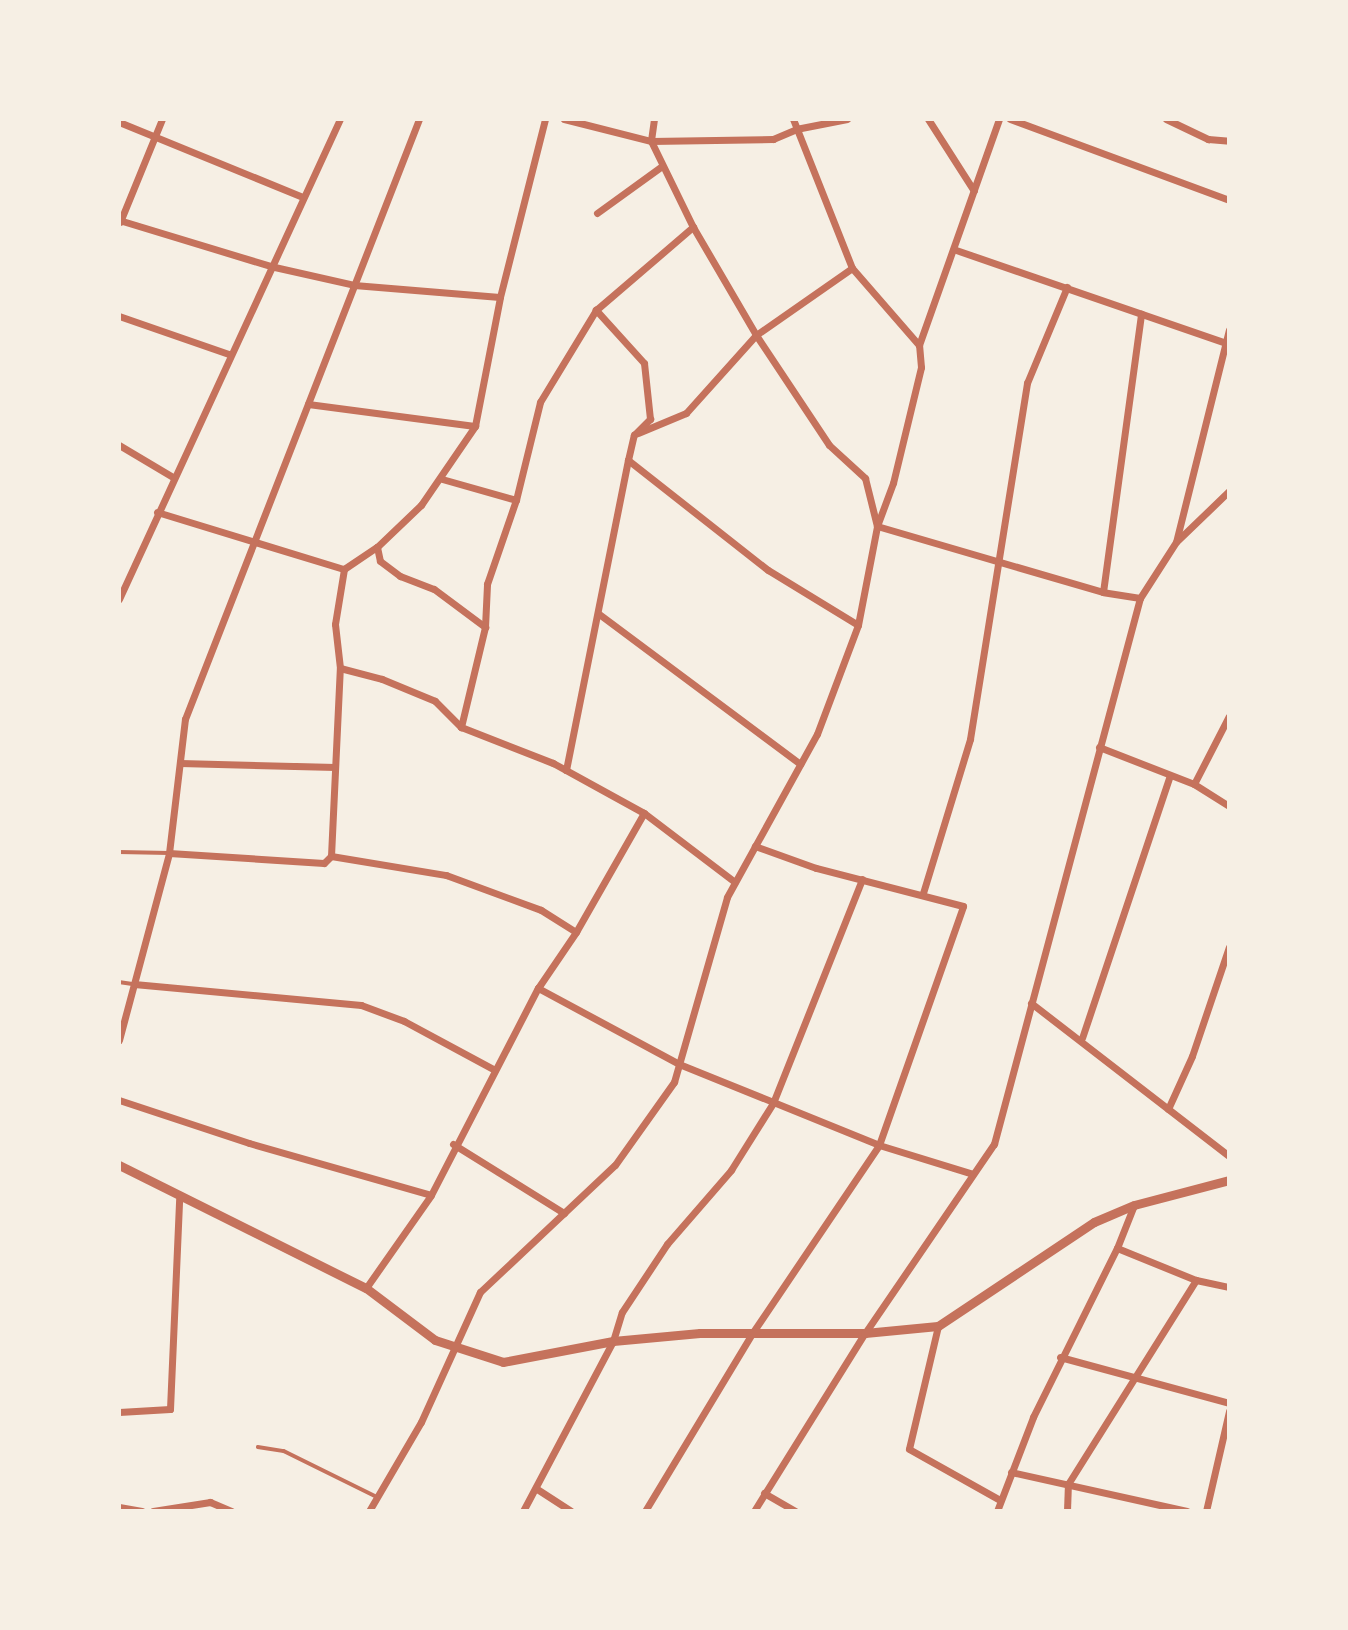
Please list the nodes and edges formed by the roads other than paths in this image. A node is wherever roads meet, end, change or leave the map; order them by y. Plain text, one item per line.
1 (162, 119) edge
2 (340, 119) edge
3 (419, 119) edge
4 (545, 119) edge
5 (564, 119) edge
6 (654, 119) edge
7 (793, 119) edge
8 (847, 119) edge
9 (928, 119) edge
10 (999, 119) edge
11 (1010, 119) edge
12 (1166, 119) edge
13 (119, 122) edge
14 (796, 129) junction
15 (156, 134) junction
16 (651, 141) junction
17 (1229, 141) edge
18 (662, 166) junction
19 (974, 191) junction
20 (303, 197) junction
21 (1229, 201) edge
22 (597, 213) dead end
23 (120, 221) edge
24 (693, 227) junction
25 (956, 250) junction
26 (270, 266) junction
27 (852, 268) junction
28 (354, 285) junction
29 (1067, 287) junction
30 (500, 297) junction
31 (596, 310) junction
32 (1141, 314) junction
33 (119, 316) edge
34 (1229, 330) edge
35 (756, 335) junction
36 (1226, 343) junction
37 (919, 345) junction
38 (229, 354) junction
39 (308, 404) junction
40 (475, 426) junction
41 (634, 435) junction
42 (119, 445) edge
43 (628, 460) junction
44 (173, 477) junction
45 (442, 479) junction
46 (1229, 491) edge
47 (516, 500) junction
48 (157, 512) junction
49 (877, 526) junction
50 (255, 539) junction
51 (1176, 542) junction
52 (377, 547) junction
53 (1000, 563) junction
54 (344, 569) junction
55 (1103, 592) junction
56 (1140, 598) junction
57 (119, 599) edge
58 (599, 614) junction
59 (858, 625) junction
60 (485, 627) junction
61 (340, 668) junction
62 (1229, 716) edge
63 (461, 727) junction
64 (1100, 747) junction
65 (180, 763) junction
66 (800, 764) junction
67 (335, 767) junction
68 (566, 770) junction
69 (1170, 775) junction
70 (1194, 784) junction
71 (1229, 806) edge
72 (644, 813) junction
73 (755, 846) junction
74 (119, 852) edge
75 (169, 853) junction
76 (331, 856) junction
77 (862, 879) junction
78 (735, 882) junction
79 (923, 893) junction
80 (576, 932) junction
81 (1229, 947) edge
82 (119, 982) edge
83 (134, 984) junction
84 (538, 988) junction
85 (1031, 1003) junction
86 (1082, 1038) junction
87 (119, 1040) edge
88 (679, 1064) junction
89 (495, 1070) junction
90 (119, 1100) edge
91 (773, 1103) junction
92 (1168, 1109) junction
93 (453, 1144) junction
94 (879, 1145) junction
95 (1229, 1156) edge
96 (119, 1165) edge
97 (973, 1174) junction
98 (1229, 1180) edge
99 (431, 1195) junction
100 (179, 1199) junction
101 (1134, 1205) junction
102 (564, 1213) junction
103 (1117, 1248) junction
104 (1196, 1280) junction
105 (1229, 1287) edge
106 (366, 1288) junction
107 (938, 1326) junction
108 (753, 1332) junction
109 (865, 1333) junction
110 (613, 1341) junction
111 (456, 1348) junction
112 (1060, 1357) junction
113 (1136, 1380) junction
114 (1229, 1403) edge
115 (1229, 1410) edge
116 (119, 1412) edge
117 (258, 1447) dead end
118 (1011, 1472) junction
119 (1068, 1484) junction
120 (537, 1489) junction
121 (764, 1493) junction
122 (377, 1497) junction
123 (1000, 1500) junction
124 (119, 1507) edge
125 (142, 1511) edge
126 (153, 1511) edge
127 (231, 1511) edge
128 (369, 1511) edge
129 (523, 1511) edge
130 (571, 1511) edge
131 (645, 1511) edge
132 (754, 1511) edge
133 (795, 1511) edge
134 (997, 1511) edge
135 (1068, 1511) edge
136 (1187, 1511) edge
137 (1206, 1511) edge

1 - 15 street
2 - 20 street
3 - 28 street
4 - 30 street
5 - 16 street
6 - 16 street
7 - 14 street
8 - 14 street
9 - 19 street
10 - 19 street
11 - 21 street
12 - 17 street
13 - 15 street
14 - 16 street
14 - 27 street
15 - 20 street
15 - 23 street
16 - 18 street
18 - 22 street
18 - 24 street
19 - 25 street
20 - 26 street
23 - 26 street
24 - 31 street
24 - 35 street
25 - 29 street
25 - 37 street
26 - 28 street
26 - 38 street
27 - 35 street
27 - 37 street
28 - 30 street
28 - 39 street
29 - 32 street
29 - 53 street
30 - 40 street
31 - 41 street
31 - 47 street
32 - 36 street
32 - 55 street
33 - 38 street
34 - 36 street
35 - 41 street
35 - 49 street
36 - 51 street
37 - 49 street
38 - 44 street
39 - 40 street
39 - 50 street
40 - 45 street
41 - 43 street
42 - 44 street
43 - 58 street
43 - 59 street
44 - 48 street
45 - 47 street
45 - 52 street
46 - 51 street
47 - 60 street
48 - 50 street
48 - 57 street
49 - 53 street
49 - 59 street
50 - 54 street
50 - 65 street
51 - 56 street
52 - 54 street
52 - 60 street
53 - 55 street
53 - 79 street
54 - 61 street
55 - 56 street
56 - 64 street
58 - 66 street
58 - 68 street
59 - 66 street
60 - 63 street
61 - 63 street
61 - 67 street
62 - 70 street
63 - 68 street
64 - 69 street
64 - 85 street
65 - 67 street
65 - 75 street
66 - 73 street
67 - 76 street
68 - 72 street
69 - 70 street
69 - 86 street
70 - 71 street
72 - 78 street
72 - 80 street
73 - 77 street
73 - 78 street
74 - 75 lane
75 - 76 street
75 - 83 street
76 - 80 street
77 - 79 street
77 - 91 street
78 - 88 street
79 - 94 street
80 - 84 street
81 - 92 street
82 - 83 lane
83 - 87 street
83 - 89 street
84 - 88 street
84 - 89 street
85 - 86 street
85 - 97 street
86 - 92 street
88 - 91 street
88 - 102 street
89 - 93 street
90 - 99 street
91 - 94 street
91 - 110 street
92 - 95 street
93 - 99 street
93 - 102 street
94 - 97 street
94 - 108 street
96 - 100 street
97 - 109 street
98 - 101 street
99 - 106 street
100 - 106 street
100 - 116 street
101 - 103 street
101 - 107 street
102 - 111 street
103 - 104 street
103 - 112 street
104 - 105 street
104 - 113 street
106 - 111 street
107 - 109 street
107 - 123 street
108 - 109 street
108 - 110 street
108 - 131 street
109 - 121 street
110 - 111 street
110 - 120 street
111 - 122 street
112 - 113 street
112 - 118 street
113 - 114 street
113 - 119 street
115 - 137 street
117 - 122 lane
118 - 119 street
118 - 123 street
119 - 135 street
119 - 136 street
120 - 129 street
120 - 130 street
121 - 132 street
121 - 133 street
122 - 128 street
123 - 134 street
124 - 125 street
126 - 127 street

